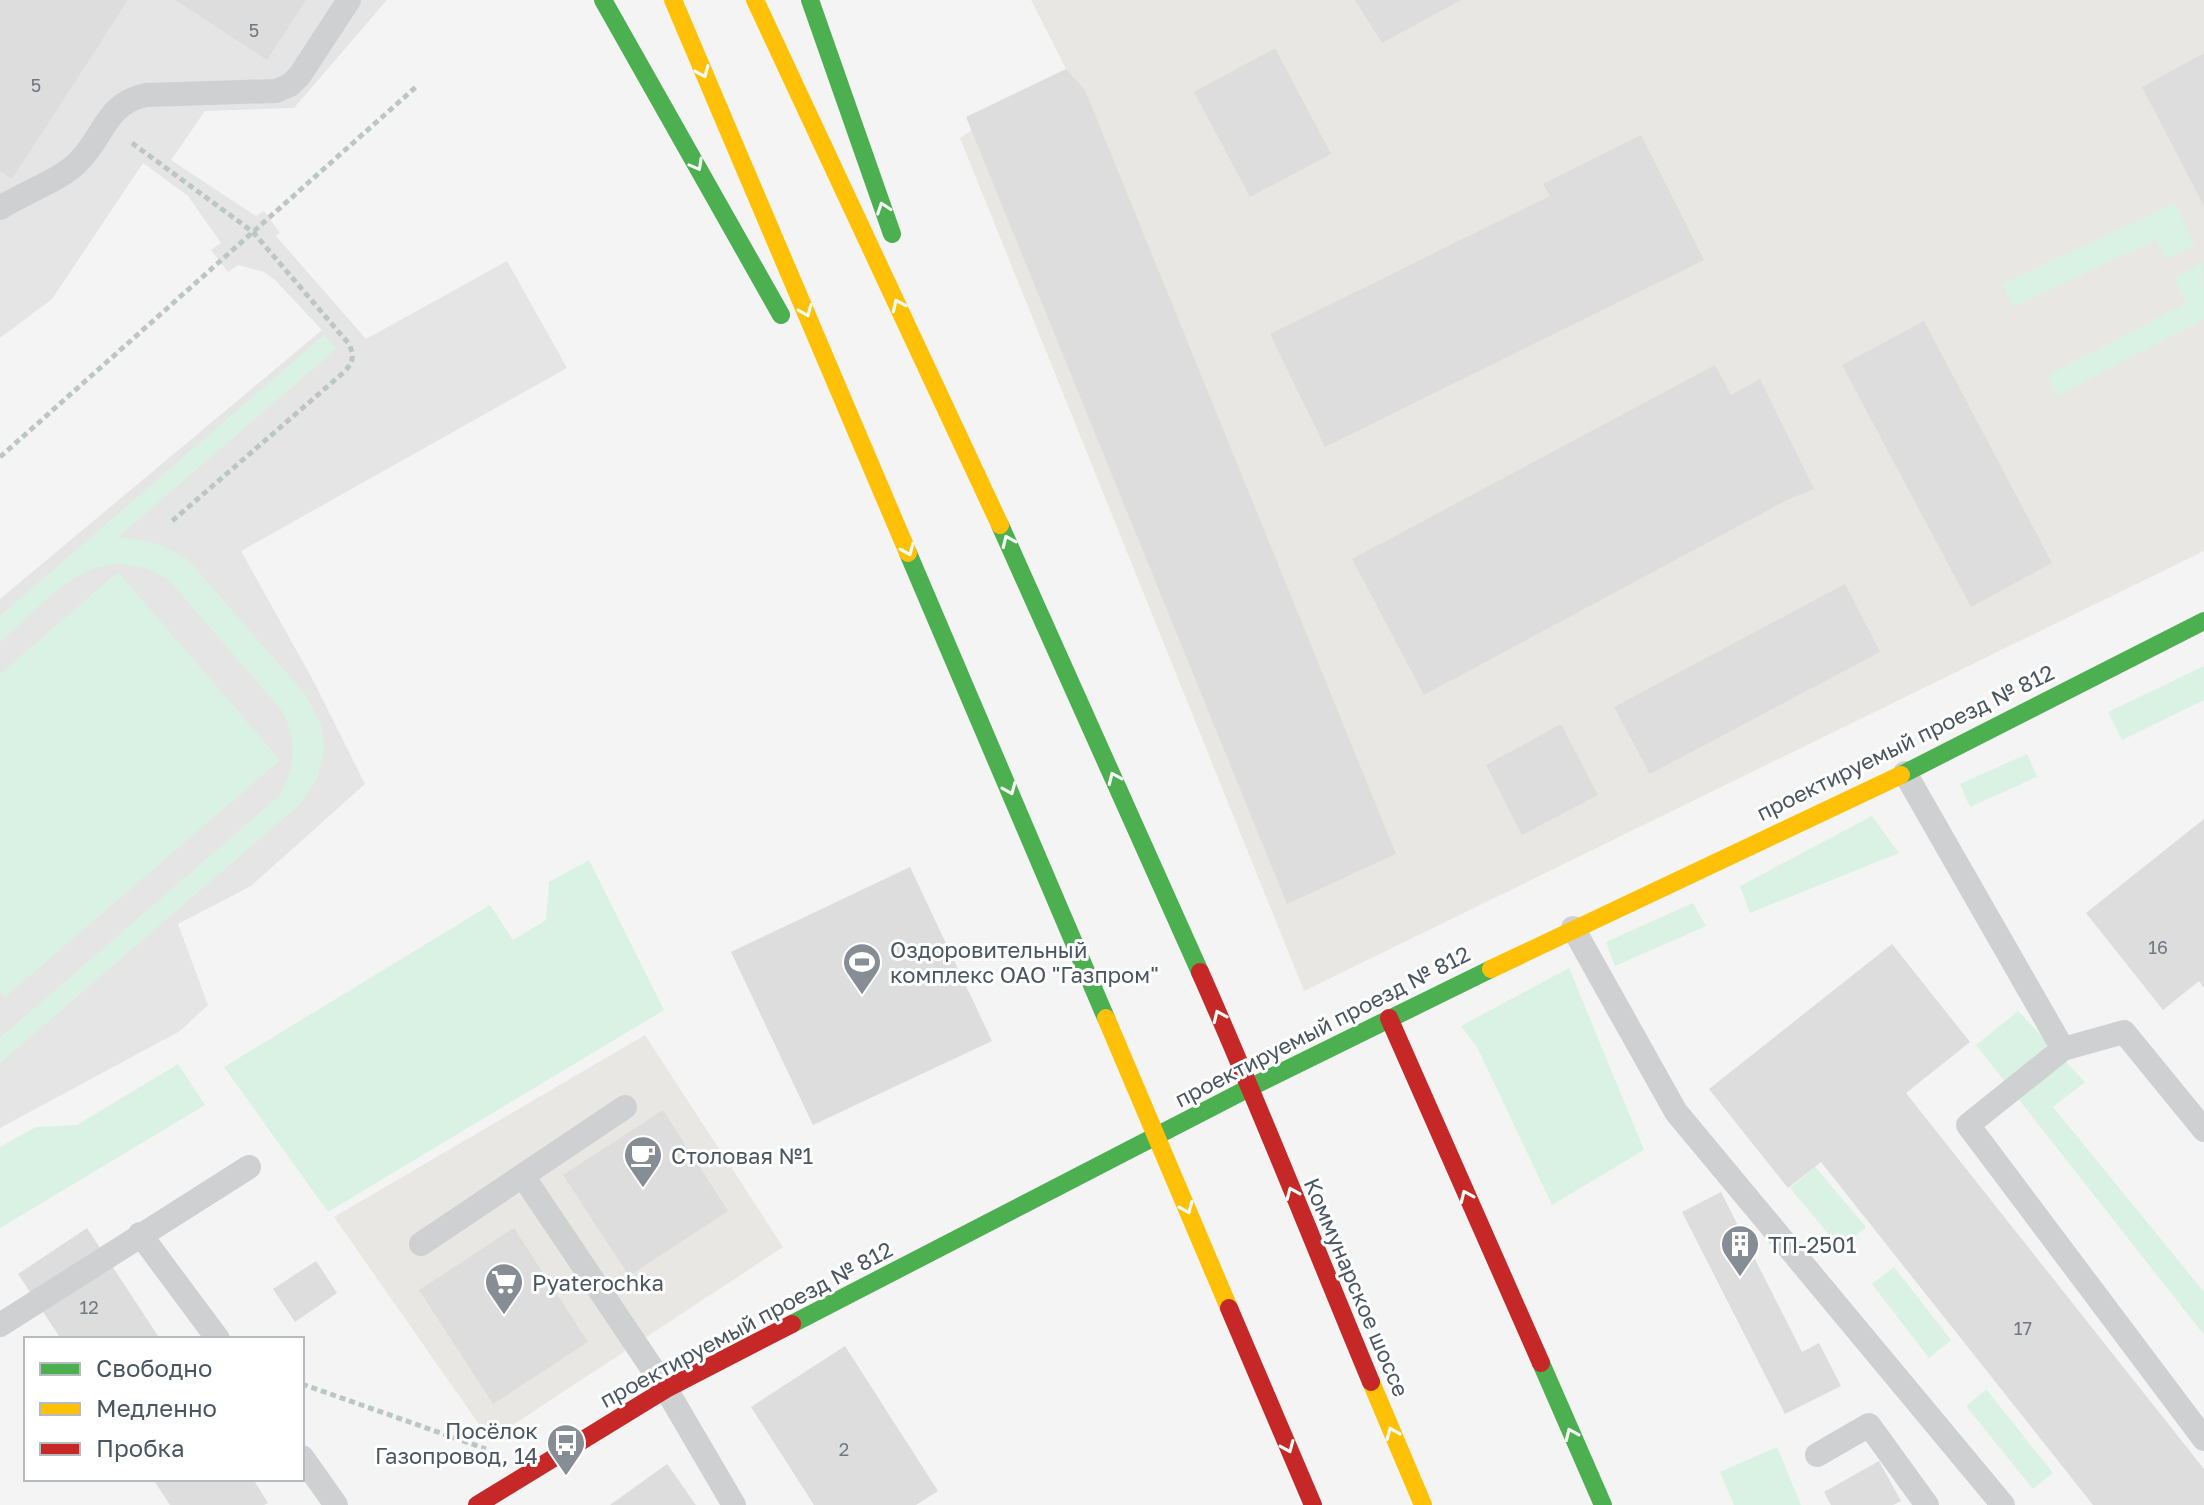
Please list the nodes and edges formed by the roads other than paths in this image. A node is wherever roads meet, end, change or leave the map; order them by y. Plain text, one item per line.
1 (349, 0) edge
2 (603, 0) edge
3 (673, 0) edge
4 (755, 0) edge
5 (810, 0) edge
6 (0, 208) edge
7 (900, 256) dead end
8 (916, 301) dead end
9 (790, 331) dead end
10 (805, 358) dead end
11 (974, 466) junction
12 (891, 510) junction
13 (2204, 621) edge
14 (1905, 773) junction
15 (1573, 928) junction
16 (1389, 1018) junction
17 (2063, 1049) junction
18 (1251, 1087) junction
19 (625, 1107) dead end
20 (2204, 1130) edge
21 (1157, 1136) junction
22 (249, 1167) dead end
23 (523, 1176) junction
24 (140, 1234) junction
25 (421, 1244) dead end
26 (0, 1325) edge
27 (217, 1337) edge
28 (666, 1389) junction
29 (2204, 1439) edge
30 (1817, 1455) dead end
31 (304, 1460) edge
32 (336, 1505) edge
33 (477, 1505) edge
34 (734, 1505) edge
35 (1313, 1505) edge
36 (1423, 1505) edge
37 (1603, 1505) edge
38 (1927, 1505) edge
39 (2003, 1505) edge

1 - 6 lane
2 -> 9 main road
3 -> 12 main road
11 -> 4 main road
7 -> 5 main road
8 - 11 main road
10 - 12 main road
18 -> 11 main road, Коммунарское шоссе
12 -> 21 main road
13 - 14 main road, проектируемый проезд № 812
14 - 15 main road, проектируемый проезд № 812
14 - 17 lane
15 - 16 main road, проектируемый проезд № 812
15 - 39 lane
16 - 18 main road, проектируемый проезд № 812
37 -> 16 main road
17 - 20 lane
17 - 29 lane
18 - 21 main road, проектируемый проезд № 812
36 -> 18 main road, Коммунарское шоссе
19 - 23 lane
21 - 28 main road, проектируемый проезд № 812
21 -> 35 main road
22 - 24 lane
23 - 25 lane
23 - 28 lane
24 - 26 lane
24 - 27 lane
28 - 33 main road, проектируемый проезд № 812
28 - 34 lane
30 - 38 lane
31 - 32 lane

